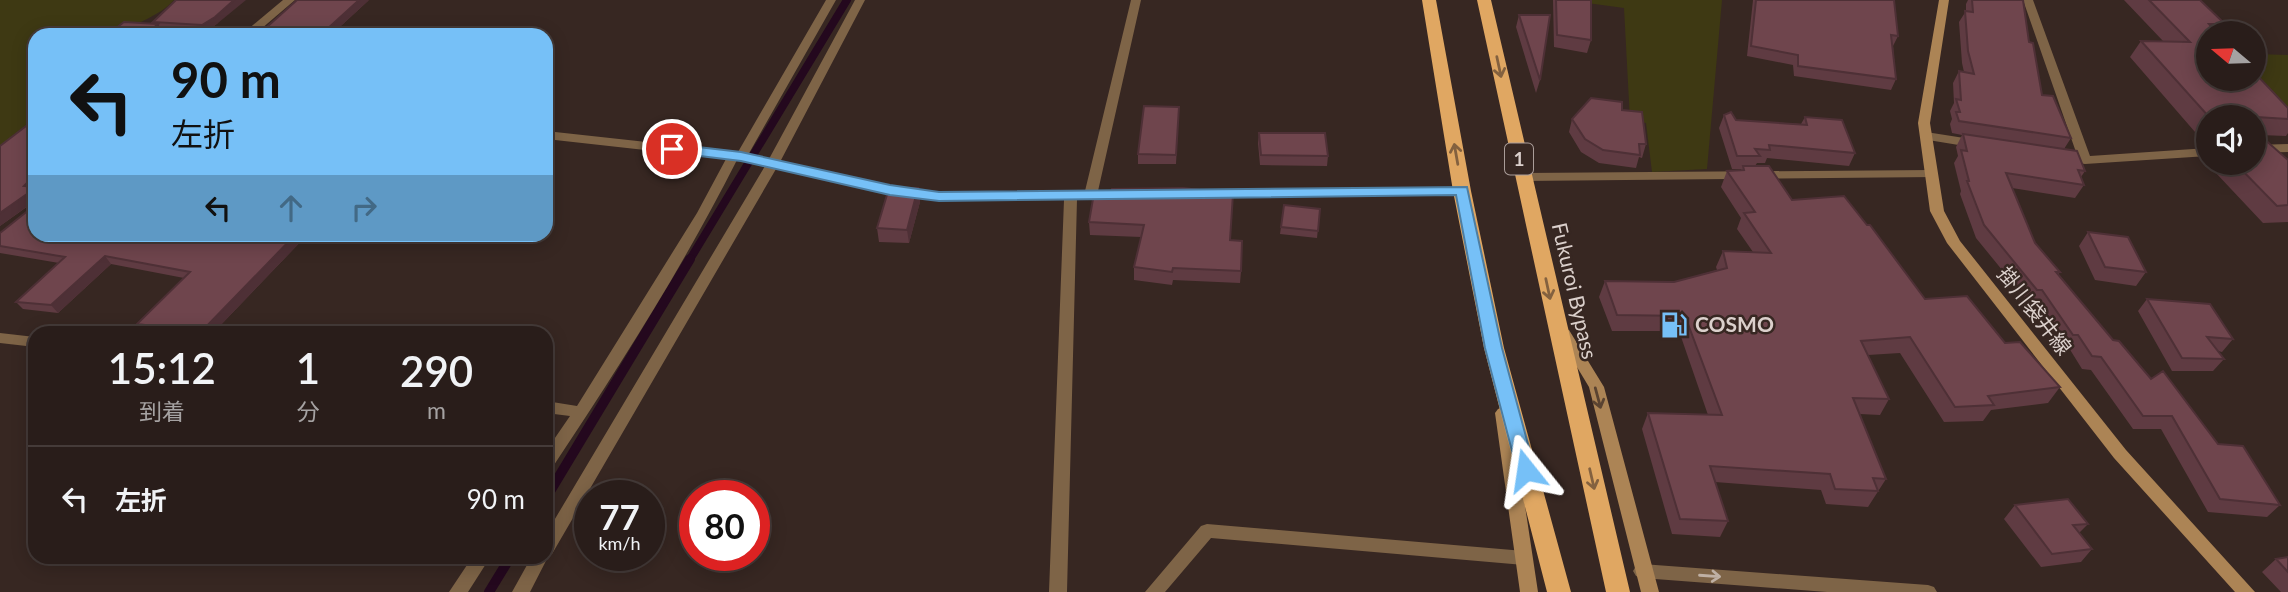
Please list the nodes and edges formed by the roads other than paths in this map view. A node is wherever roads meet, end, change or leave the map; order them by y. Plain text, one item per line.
1 (290, 0) edge
2 (831, 0) edge
3 (860, 0) edge
4 (1136, 0) edge
5 (1429, 0) edge
6 (1484, 0) edge
7 (1944, 0) edge
8 (2028, 0) edge
9 (256, 28) edge
10 (553, 136) edge
11 (1926, 136) junction
12 (1993, 146) edge
13 (2288, 148) edge
14 (2266, 149) edge
15 (2196, 153) edge
16 (2046, 154) edge
17 (2266, 155) edge
18 (738, 156) junction
19 (2085, 160) junction
20 (774, 162) junction
21 (2279, 165) edge
22 (1932, 174) junction
23 (1523, 177) junction
24 (1462, 191) junction
25 (1201, 194) edge
26 (1091, 195) junction
27 (1119, 195) edge
28 (1071, 196) junction
29 (1554, 317) junction
30 (0, 338) edge
31 (28, 341) edge
32 (1492, 341) junction
33 (553, 408) edge
34 (581, 412) junction
35 (553, 454) edge
36 (553, 537) edge
37 (1524, 558) junction
38 (477, 564) edge
39 (536, 564) edge
40 (1642, 571) junction
41 (458, 592) edge
42 (520, 592) edge
43 (1058, 592) edge
44 (1154, 592) edge
45 (1529, 592) edge
46 (1559, 592) edge
47 (1618, 592) edge
48 (1650, 592) edge
49 (1928, 592) edge
50 (2246, 592) edge

1 - 9 street
2 - 18 street
3 - 20 street
4 - 26 street
24 -> 5 highway
6 -> 23 highway, Fukuroi Bypass / 1
7 - 11 main road, 掛川袋井線
8 - 19 street
10 - 18 street
11 - 12 street
11 - 22 main road, 掛川袋井線
13 - 14 street
15 - 19 street
16 - 19 street
17 - 21 street
18 - 20 street
18 - 34 street
20 - 28 street
20 - 36 street
22 - 23 street
22 - 50 main road, 掛川袋井線
23 -> 29 highway, Fukuroi Bypass / 1
24 - 25 street
24 - 32 highway
26 - 27 street
26 - 28 street
28 - 43 street
29 -> 40 main road
29 -> 47 highway, Fukuroi Bypass / 1
30 - 31 street
32 - 37 main road
32 - 46 highway
33 - 34 street
34 - 35 street
37 - 44 street
37 - 45 main road
38 - 41 street
39 - 42 street
40 - 48 main road
40 -> 49 street

